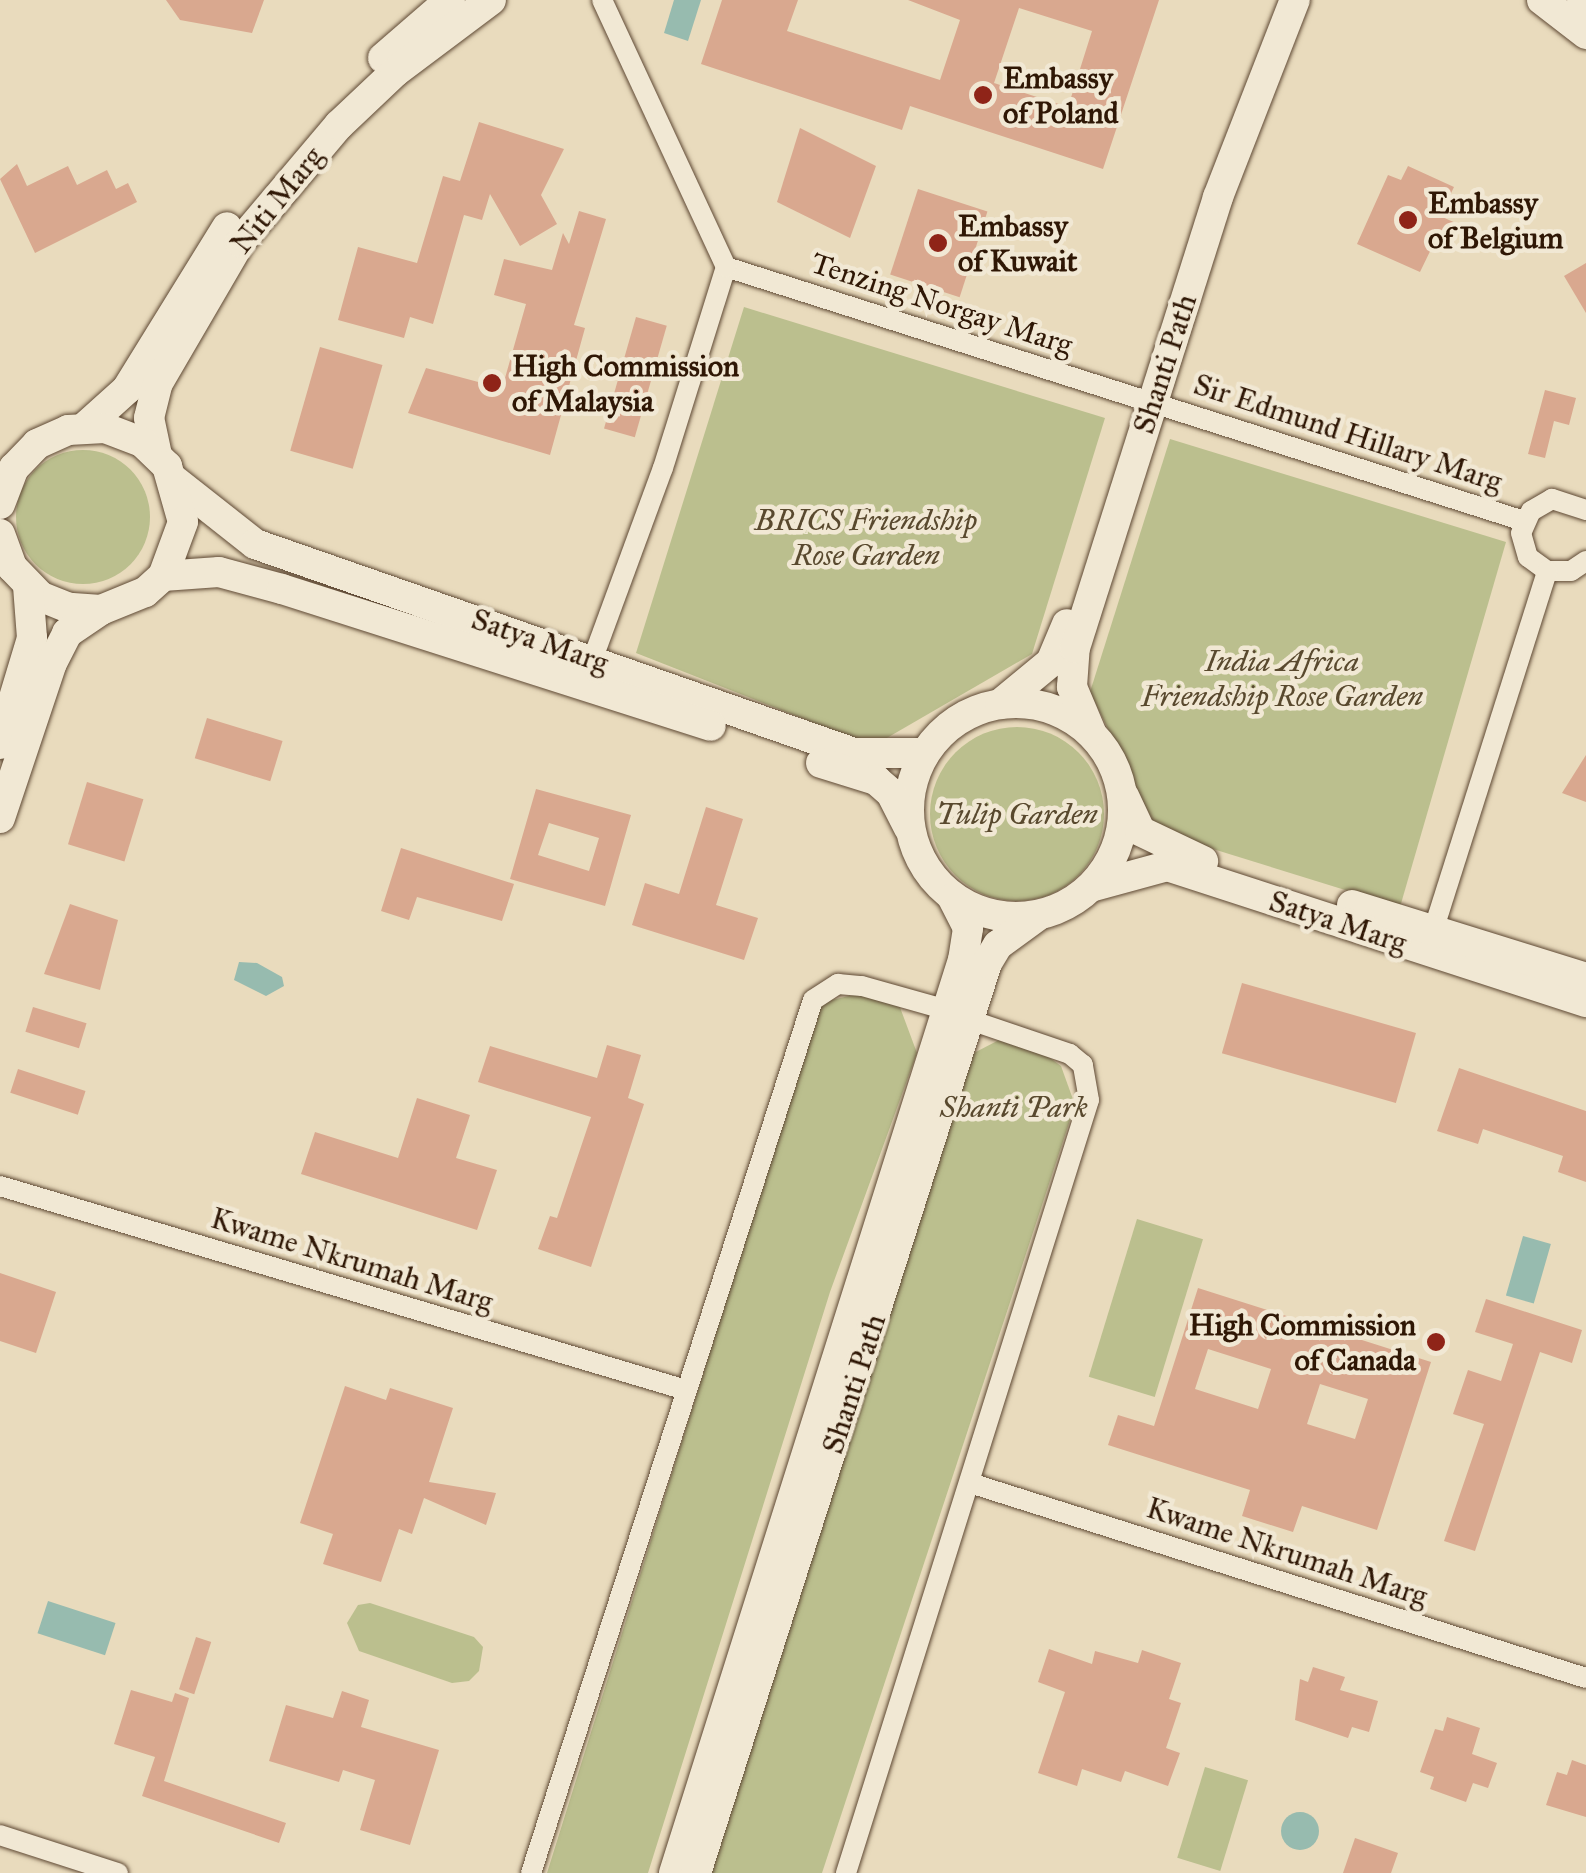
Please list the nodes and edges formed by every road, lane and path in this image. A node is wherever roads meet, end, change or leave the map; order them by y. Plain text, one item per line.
1 (450, 0) edge
2 (491, 0) edge
3 (602, 0) edge
4 (1270, 0) edge
5 (1295, 0) edge
6 (1542, 0) edge
7 (1586, 34) edge
8 (726, 267) junction
9 (1147, 400) junction
10 (85, 427) junction
11 (12, 457) edge
12 (166, 467) junction
13 (0, 504) edge
14 (1586, 510) edge
15 (1524, 521) junction
16 (0, 534) edge
17 (1586, 561) edge
18 (1547, 571) junction
19 (163, 576) junction
20 (28, 586) junction
21 (101, 610) junction
22 (594, 658) junction
23 (1000, 704) junction
24 (1091, 732) junction
25 (0, 744) edge
26 (925, 752) junction
27 (1122, 788) junction
28 (0, 818) edge
29 (909, 828) junction
30 (1090, 888) junction
31 (954, 898) junction
32 (1038, 915) junction
33 (1434, 928) junction
34 (1586, 978) edge
35 (1586, 1002) edge
36 (960, 1016) junction
37 (0, 1186) edge
38 (686, 1390) junction
39 (970, 1483) junction
40 (1586, 1678) edge
41 (0, 1835) edge
42 (118, 1873) edge
43 (532, 1873) edge
44 (674, 1873) edge
45 (696, 1873) edge
46 (846, 1873) edge

1 - 10 main road, Niti Marg
2 - 12 main road, Niti Marg
3 - 8 street
4 - 9 main road, Shanti Path
5 - 9 main road, Shanti Path
6 - 7 main road
8 - 9 street, Tenzing Norgay Marg
8 - 22 street
9 - 15 street, Sir Edmund Hillary Marg
9 - 23 main road, Shanti Path
9 - 24 main road, Shanti Path
10 - 11 main road
10 - 12 main road, Satya Marg
11 - 13 main road
12 - 19 main road, Niti Marg
12 - 22 main road, Satya Marg
14 - 15 street
15 - 18 street
16 - 20 main road
17 - 18 street
18 - 33 street
19 - 21 main road
19 - 29 main road, Satya Marg
20 - 21 main road
20 - 25 main road
21 - 28 main road
22 - 26 main road, Satya Marg
23 - 24 main road
23 - 26 main road
24 - 27 main road
26 - 29 main road
27 - 30 main road
27 - 33 main road, Satya Marg
29 - 31 main road
30 - 32 main road
30 - 35 main road, Satya Marg
31 - 32 main road
31 - 36 main road, Shanti Path
32 - 36 main road, Shanti Path
33 - 34 main road, Satya Marg
36 - 38 street
36 - 39 street
36 - 44 main road, Shanti Path
36 - 45 main road, Shanti Path
37 - 38 street, Kwame Nkrumah Marg
38 - 43 street
39 - 40 street, Kwame Nkrumah Marg
39 - 46 street
41 - 42 street

